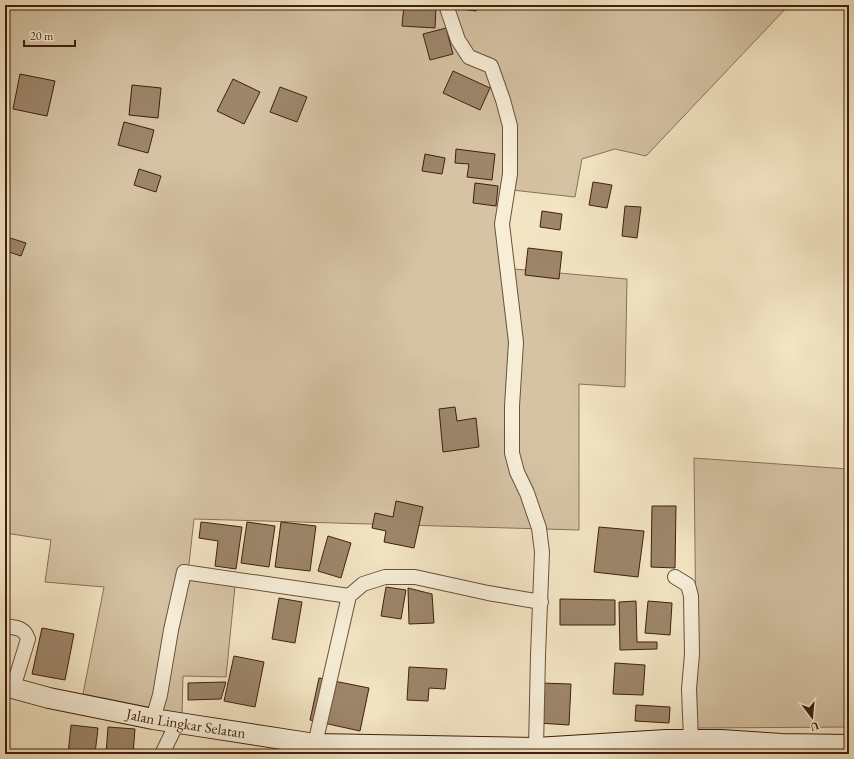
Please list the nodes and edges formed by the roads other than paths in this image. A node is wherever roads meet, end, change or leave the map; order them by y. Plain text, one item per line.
1 (446, 5) edge
2 (675, 577) dead end
3 (349, 596) junction
4 (540, 602) junction
5 (5, 626) edge
6 (9, 687) edge
7 (153, 719) junction
8 (177, 723) junction
9 (691, 740) junction
10 (315, 744) junction
11 (849, 745) edge
12 (536, 748) junction
13 (586, 750) edge
14 (162, 754) edge

1 - 4 street
2 - 9 street
3 - 4 street
3 - 7 street
3 - 10 street
4 - 12 street
5 - 6 street
6 - 7 street, Jalan Lingkar Selatan
7 - 8 street, Jalan Lingkar Selatan
8 - 10 street, Jalan Lingkar Selatan
8 - 14 street
9 - 11 street, Jalan Lingkar Selatan
9 - 13 street, Jalan Lingkar Selatan
10 - 12 street, Jalan Lingkar Selatan
12 - 13 street, Jalan Lingkar Selatan

